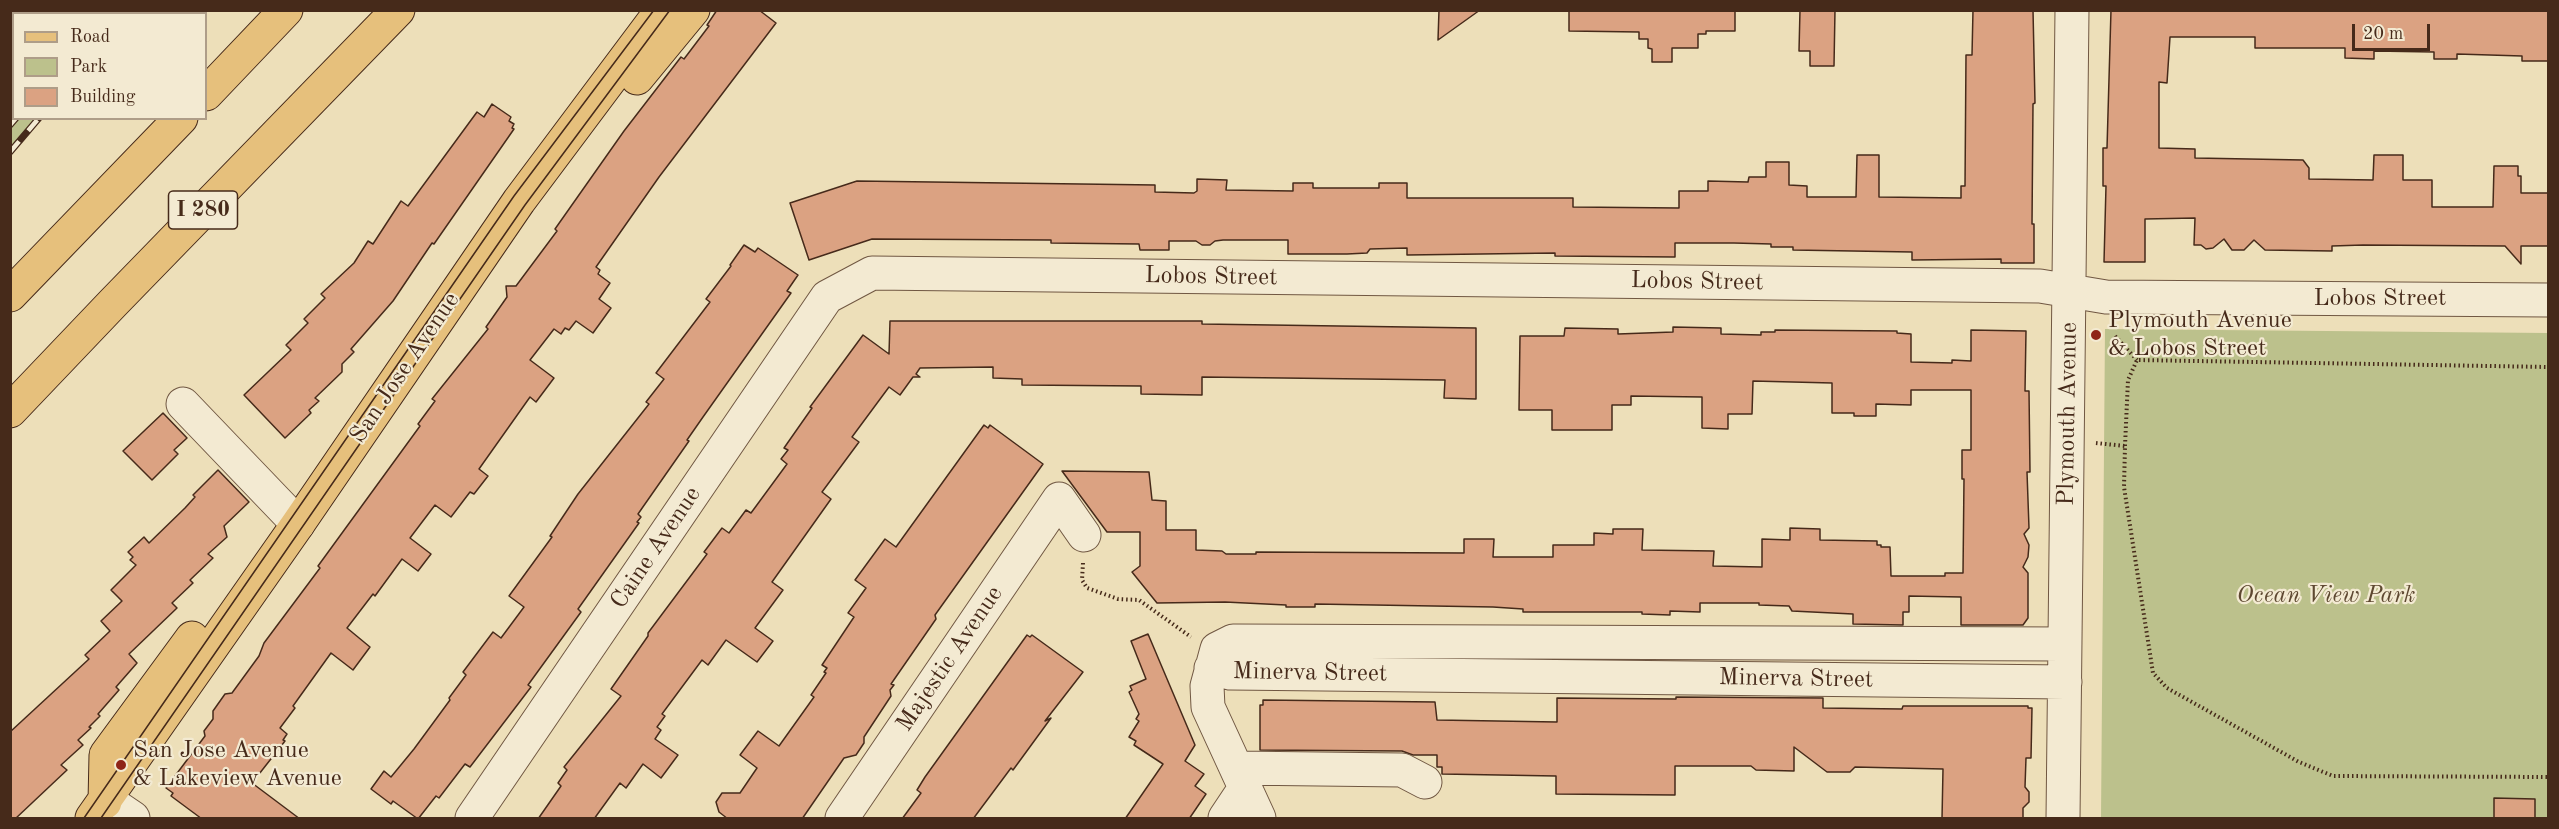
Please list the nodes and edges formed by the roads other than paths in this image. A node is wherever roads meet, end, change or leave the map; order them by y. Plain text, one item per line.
1 (286, 10) edge
2 (398, 10) edge
3 (662, 10) edge
4 (693, 10) edge
5 (2072, 10) edge
6 (207, 93) edge
7 (180, 120) edge
8 (546, 163) junction
9 (847, 286) joint
10 (2069, 290) junction
11 (10, 295) edge
12 (2548, 300) edge
13 (183, 404) dead end
14 (10, 411) edge
15 (298, 524) junction
16 (1084, 535) road end
17 (2065, 644) junction
18 (1210, 668) junction
19 (2065, 682) junction
20 (1240, 778) junction
21 (1425, 782) dead end
22 (101, 812) edge
23 (133, 819) edge
24 (472, 819) edge
25 (842, 819) edge
26 (1225, 819) edge
27 (1258, 819) edge
28 (2063, 819) edge

1 - 6 main road
2 - 14 main road, I 280
3 - 8 main road, San Jose Avenue
4 - 8 main road, San Jose Avenue
5 - 10 street, Plymouth Avenue
7 - 11 main road
8 - 15 main road, San Jose Avenue
9 - 10 street, Lobos Street
9 - 24 street, Caine Avenue
10 - 12 street, Lobos Street
10 - 17 street, Plymouth Avenue
13 - 15 street
15 - 22 main road, San Jose Avenue
16 - 25 street, Majestic Avenue
17 - 18 street, Minerva Street
17 - 19 street, Plymouth Avenue
18 - 19 street, Minerva Street
18 - 20 street
19 - 28 street, Plymouth Avenue
20 - 21 street
20 - 26 street
20 - 27 street
22 - 23 street

